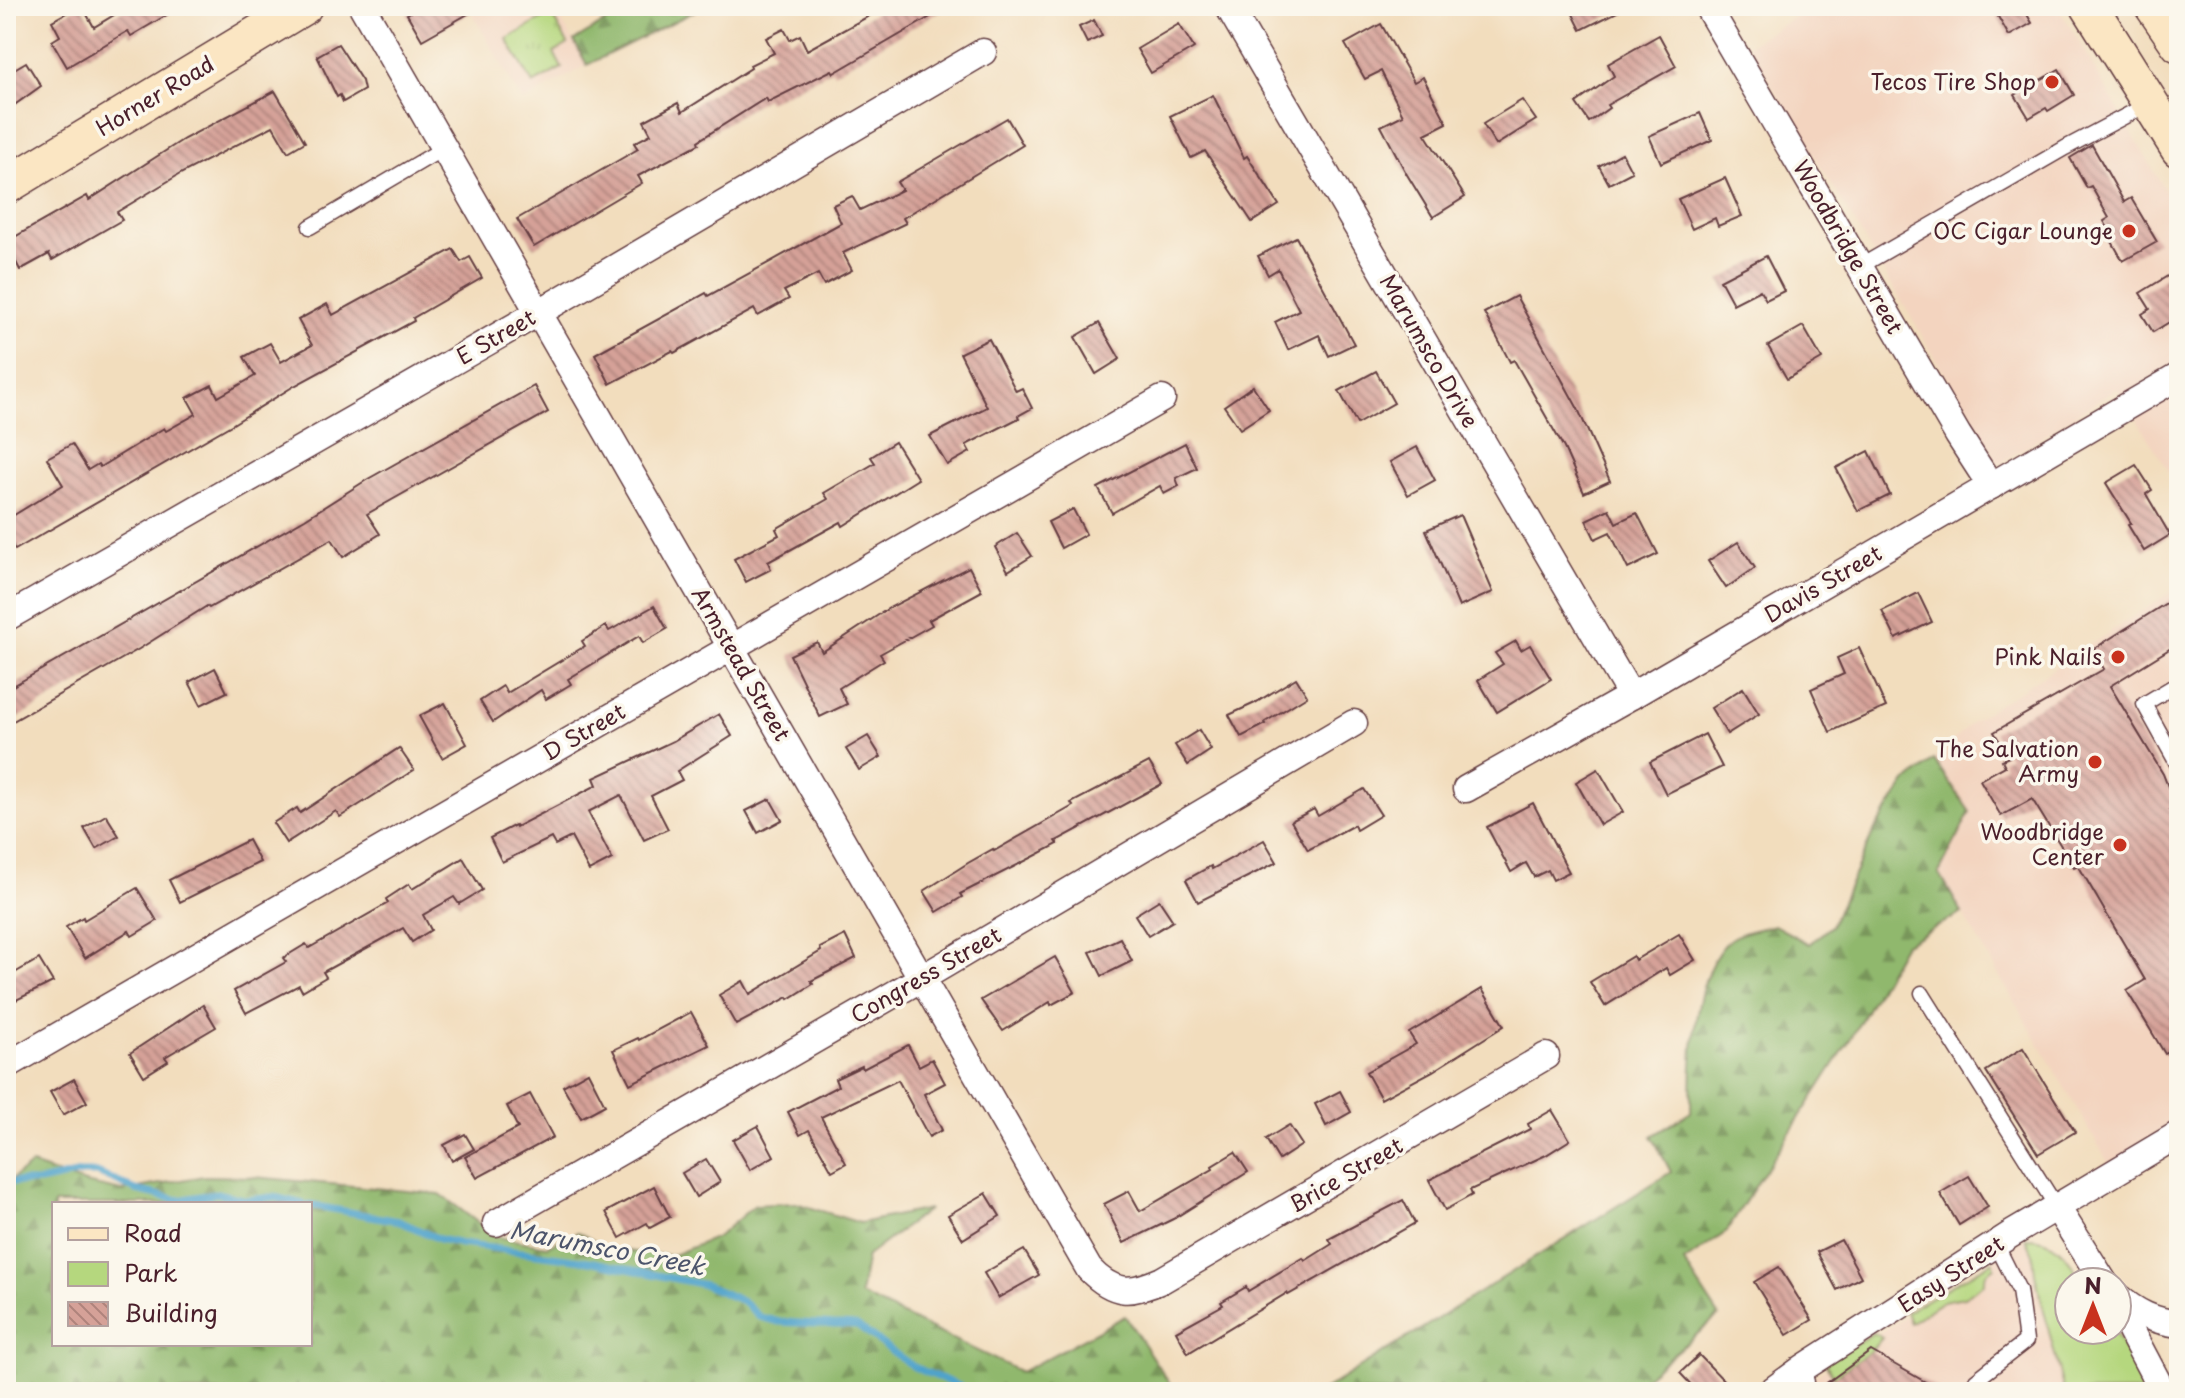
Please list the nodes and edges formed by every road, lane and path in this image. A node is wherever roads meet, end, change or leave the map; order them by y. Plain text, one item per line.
1 (304, 6) edge
2 (362, 6) edge
3 (1228, 6) edge
4 (1707, 6) edge
5 (2089, 6) edge
6 (2153, 6) edge
7 (2179, 44) edge
8 (983, 52) dead end
9 (2150, 103) junction
10 (444, 148) junction
11 (2179, 149) edge
12 (6, 186) edge
13 (310, 227) dead end
14 (1859, 267) junction
15 (538, 313) junction
16 (2179, 376) edge
17 (1162, 399) dead end
18 (1991, 486) junction
19 (6, 618) edge
20 (731, 647) junction
21 (2179, 683) edge
22 (1631, 696) junction
23 (1354, 723) dead end
24 (2179, 767) edge
25 (1466, 789) dead end
26 (922, 978) junction
27 (1922, 993) dead end
28 (1546, 1056) dead end
29 (6, 1066) edge
30 (2179, 1134) edge
31 (2056, 1206) junction
32 (496, 1223) dead end
33 (1996, 1244) junction
34 (2094, 1266) edge
35 (1143, 1288) joint
36 (2133, 1308) edge
37 (2179, 1324) edge
38 (2133, 1335) edge
39 (1803, 1380) edge
40 (1770, 1392) edge
41 (1970, 1392) edge
42 (2163, 1392) edge

1 - 12 main road, Horner Road
2 - 10 street, Armstead Street
3 - 22 street, Marumsco Drive
4 - 14 street, Woodbridge Street
5 - 9 main road
6 - 7 main road
8 - 15 street, E Street
9 - 11 main road
9 - 14 lane
10 - 13 lane
10 - 15 street, Armstead Street
14 - 18 street, Woodbridge Street
15 - 19 street, E Street
15 - 20 street, Armstead Street
16 - 18 street, Davis Street
17 - 20 street, D Street
18 - 22 street, Davis Street
20 - 26 street, Armstead Street
20 - 29 street, D Street
21 - 24 lane
22 - 25 street, Davis Street
23 - 26 street, Congress Street
26 - 32 street, Congress Street
26 - 35 street, Armstead Street
27 - 31 lane
28 - 35 street, Brice Street
30 - 31 street, Easy Street
31 - 33 street, Easy Street
31 - 34 street
33 - 39 street, Easy Street
33 - 41 lane
36 - 37 street
38 - 42 street
39 - 40 street, Easy Street

